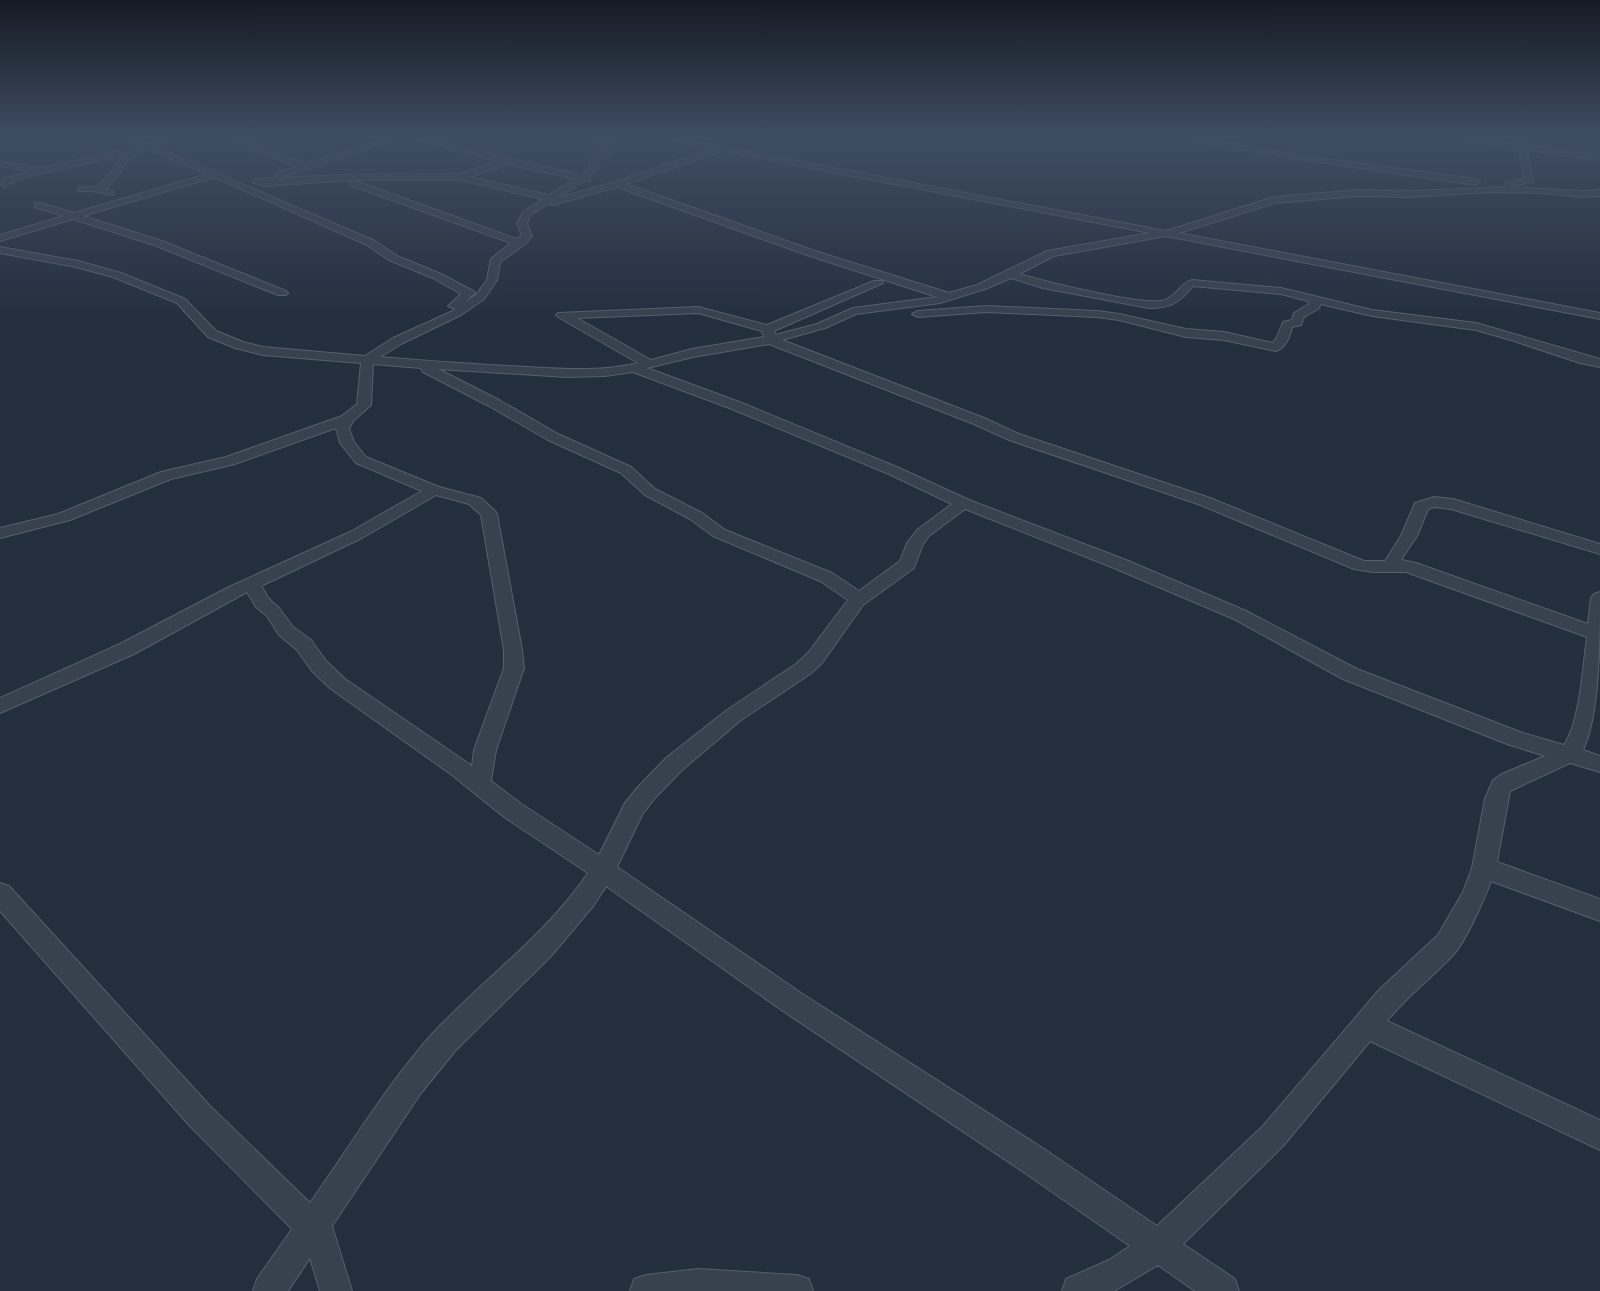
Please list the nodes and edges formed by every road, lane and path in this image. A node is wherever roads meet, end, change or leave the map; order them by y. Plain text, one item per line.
1 (137, 197) edge
2 (263, 197) edge
3 (394, 197) edge
4 (533, 197) edge
5 (552, 197) edge
6 (562, 197) edge
7 (655, 197) edge
8 (979, 197) edge
9 (1308, 197) edge
10 (546, 201) junction
11 (38, 205) dead end
12 (73, 216) junction
13 (1169, 233) junction
14 (0, 238) edge
15 (520, 243) junction
16 (0, 250) edge
17 (1010, 274) junction
18 (878, 284) dead end
19 (282, 293) dead end
20 (949, 297) junction
21 (1313, 299) junction
22 (877, 307) junction
23 (452, 315) junction
24 (1600, 316) edge
25 (769, 335) junction
26 (367, 360) junction
27 (1600, 363) edge
28 (419, 365) junction
29 (642, 366) junction
30 (348, 419) junction
31 (434, 490) junction
32 (963, 503) junction
33 (0, 533) edge
34 (1600, 549) edge
35 (1393, 564) junction
36 (251, 584) junction
37 (1600, 598) edge
38 (860, 599) junction
39 (1598, 634) edge
40 (0, 706) edge
41 (1568, 755) junction
42 (1600, 764) edge
43 (480, 784) junction
44 (1484, 868) junction
45 (603, 871) junction
46 (0, 894) edge
47 (1600, 910) edge
48 (1366, 1025) junction
49 (1600, 1135) edge
50 (314, 1226) junction
51 (1158, 1247) junction
52 (269, 1291) edge
53 (336, 1291) edge
54 (646, 1291) edge
55 (797, 1291) edge
56 (1078, 1291) edge
57 (1223, 1291) edge

1 - 12 street
2 - 23 street
3 - 15 street
4 - 10 street
5 - 10 street
6 - 10 street
7 - 20 street
8 - 13 street
9 - 13 street
10 - 15 street
11 - 12 street
12 - 14 street
12 - 19 street
13 - 17 street
13 - 24 street
15 - 23 street
16 - 26 street
17 - 20 street
17 - 21 street
18 - 25 street
20 - 22 street
21 - 22 street
21 - 27 street
22 - 25 street
23 - 26 street
25 - 29 street
25 - 29 street
25 - 35 street
26 - 28 street
26 - 30 street
28 - 29 street
28 - 38 street
29 - 32 street
30 - 31 street
30 - 33 street
31 - 36 street
31 - 43 street
32 - 38 street
32 - 41 street
34 - 35 street
35 - 39 street
36 - 40 street
36 - 43 street
37 - 39 street
38 - 45 street
39 - 41 street
41 - 42 street
41 - 44 street
43 - 45 street
44 - 47 street
44 - 48 street
45 - 50 street
45 - 51 street
46 - 50 street
48 - 49 street
48 - 51 street
50 - 52 street
50 - 53 street
51 - 56 street
51 - 57 street
54 - 55 street

